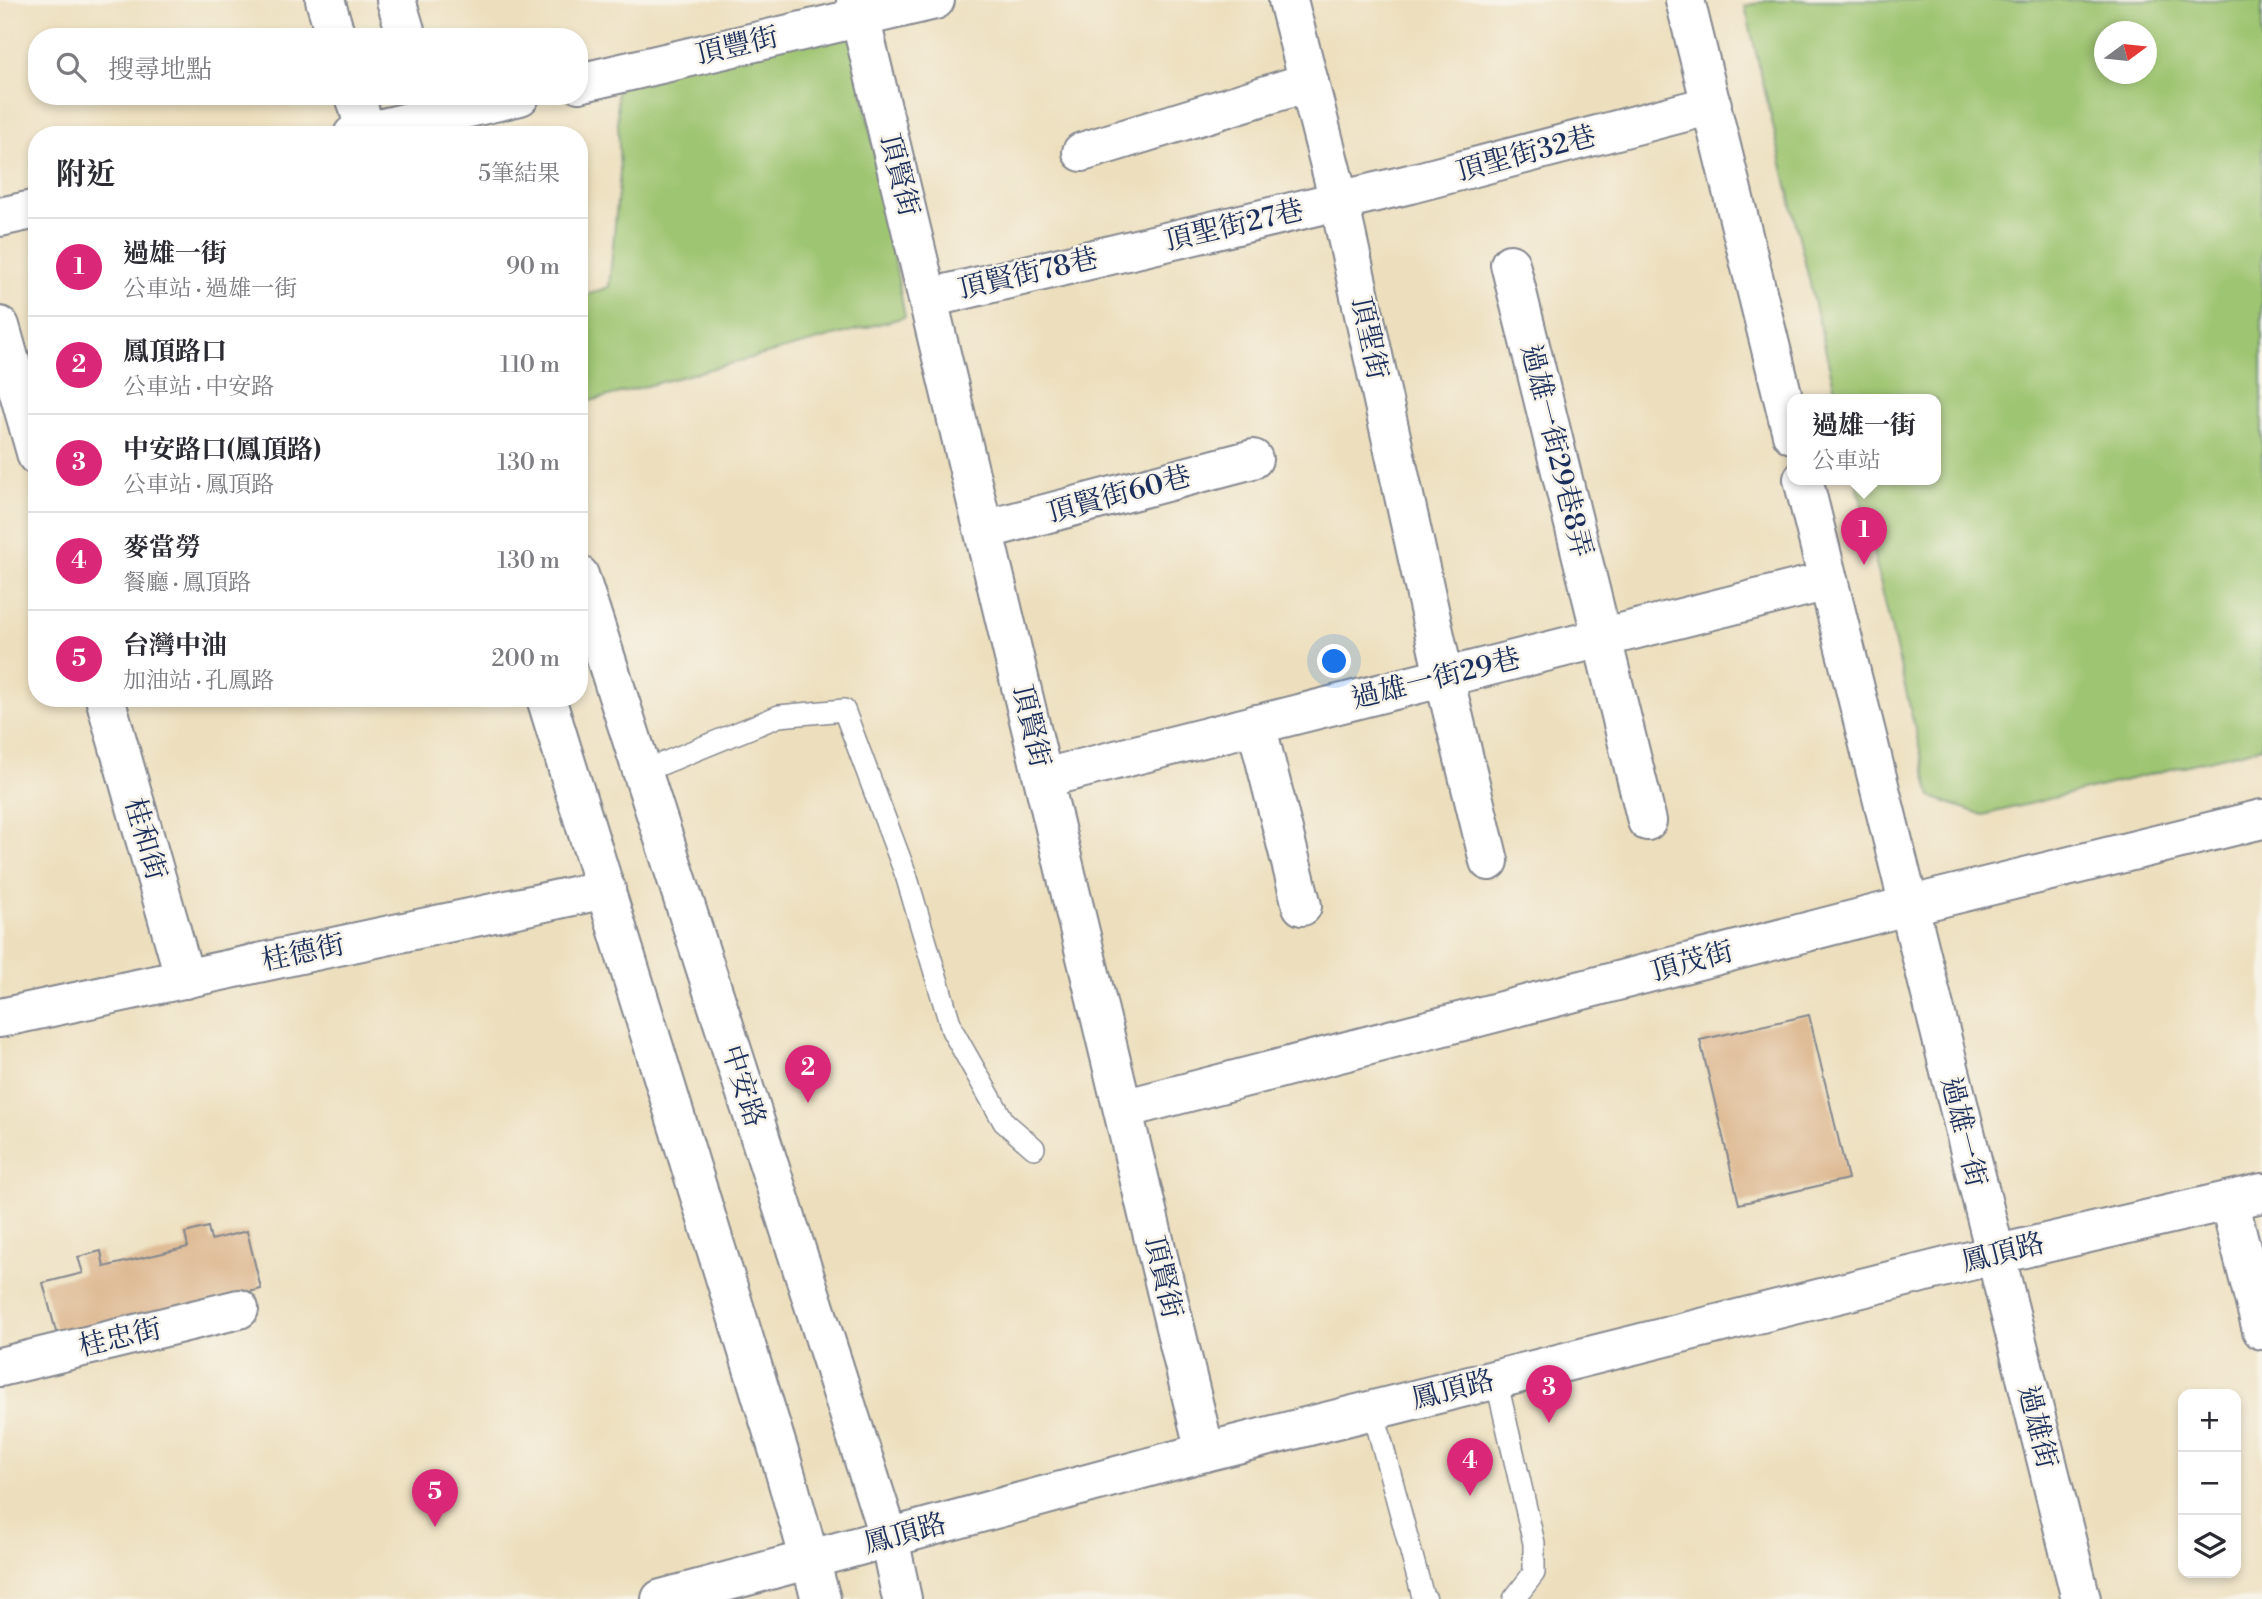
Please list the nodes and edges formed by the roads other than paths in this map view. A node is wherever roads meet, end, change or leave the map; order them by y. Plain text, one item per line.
1 (325, 0) edge
2 (396, 0) edge
3 (935, 0) edge
4 (1288, 0) edge
5 (1685, 0) edge
6 (858, 9) edge
7 (333, 28) edge
8 (404, 28) edge
9 (588, 81) edge
10 (1309, 82) junction
11 (480, 105) edge
12 (1712, 105) junction
13 (432, 116) edge
14 (360, 124) edge
15 (1082, 152) dead end
16 (1339, 201) junction
17 (28, 211) edge
18 (0, 217) edge
19 (1128, 251) joint
20 (1510, 264) dead end
21 (929, 298) junction
22 (0, 326) edge
23 (1787, 413) edge
24 (28, 424) edge
25 (1253, 459) dead end
26 (1804, 485) edge
27 (984, 530) junction
28 (1828, 581) junction
29 (588, 603) edge
30 (1602, 637) junction
31 (1444, 677) junction
32 (108, 707) edge
33 (549, 707) edge
34 (1256, 724) junction
35 (642, 772) junction
36 (1044, 778) junction
37 (2262, 819) edge
38 (1647, 821) dead end
39 (1489, 861) dead end
40 (607, 889) junction
41 (1301, 906) dead end
42 (1908, 906) junction
43 (185, 979) junction
44 (0, 1018) edge
45 (1123, 1109) junction
46 (1034, 1148) dead end
47 (2245, 1197) edge
48 (1994, 1255) junction
49 (239, 1309) dead end
50 (2262, 1331) edge
51 (0, 1367) edge
52 (1496, 1379) junction
53 (1373, 1410) junction
54 (1205, 1452) junction
55 (889, 1538) junction
56 (811, 1559) junction
57 (661, 1599) edge
58 (821, 1599) edge
59 (902, 1599) edge
60 (1426, 1599) edge
61 (1514, 1599) edge
62 (2081, 1599) edge

1 - 7 street
2 - 8 street
3 - 6 street, 頂豐街
4 - 10 street, 頂聖街
5 - 12 street
6 - 9 street, 頂豐街
6 - 21 street, 頂賢街
10 - 15 street
10 - 16 street, 頂聖街
11 - 13 street
12 - 16 street, 頂聖街32巷
12 - 23 street
13 - 14 street
16 - 19 street, 頂聖街27巷
16 - 31 street, 頂聖街
17 - 18 street
19 - 21 street, 頂賢街78巷
20 - 30 street, 過雄一街29巷8弄
21 - 27 street, 頂賢街
22 - 24 street
25 - 27 street, 頂賢街60巷
26 - 28 street, 過雄一街
27 - 36 street, 頂賢街
28 - 30 street, 過雄一街29巷
28 - 42 street, 過雄一街
29 - 35 street, 中安路
30 - 31 street, 過雄一街29巷
30 - 38 street, 過雄一街29巷8弄
31 - 34 street, 過雄一街29巷
31 - 39 street, 頂聖街
32 - 43 street, 桂和街
33 - 40 street
34 - 36 street, 過雄一街29巷
34 - 41 street
35 - 46 lane
35 - 55 street, 中安路
36 - 45 street, 頂賢街
37 - 42 street, 頂茂街
40 - 43 street, 桂德街
40 - 56 street
42 - 45 street, 頂茂街
42 - 48 street, 過雄一街
43 - 44 street, 桂德街
45 - 54 street, 頂賢街
47 - 48 street, 鳳頂路
47 - 50 street
48 - 52 street, 鳳頂路
48 - 62 street, 過雄街
49 - 51 street, 桂忠街
52 - 53 street, 鳳頂路
52 - 61 lane
53 - 54 street, 鳳頂路
53 - 60 lane
54 - 55 street, 鳳頂路
55 - 56 street, 鳳頂路
55 - 59 street, 中安路
56 - 57 street, 鳳頂路
56 - 58 street

